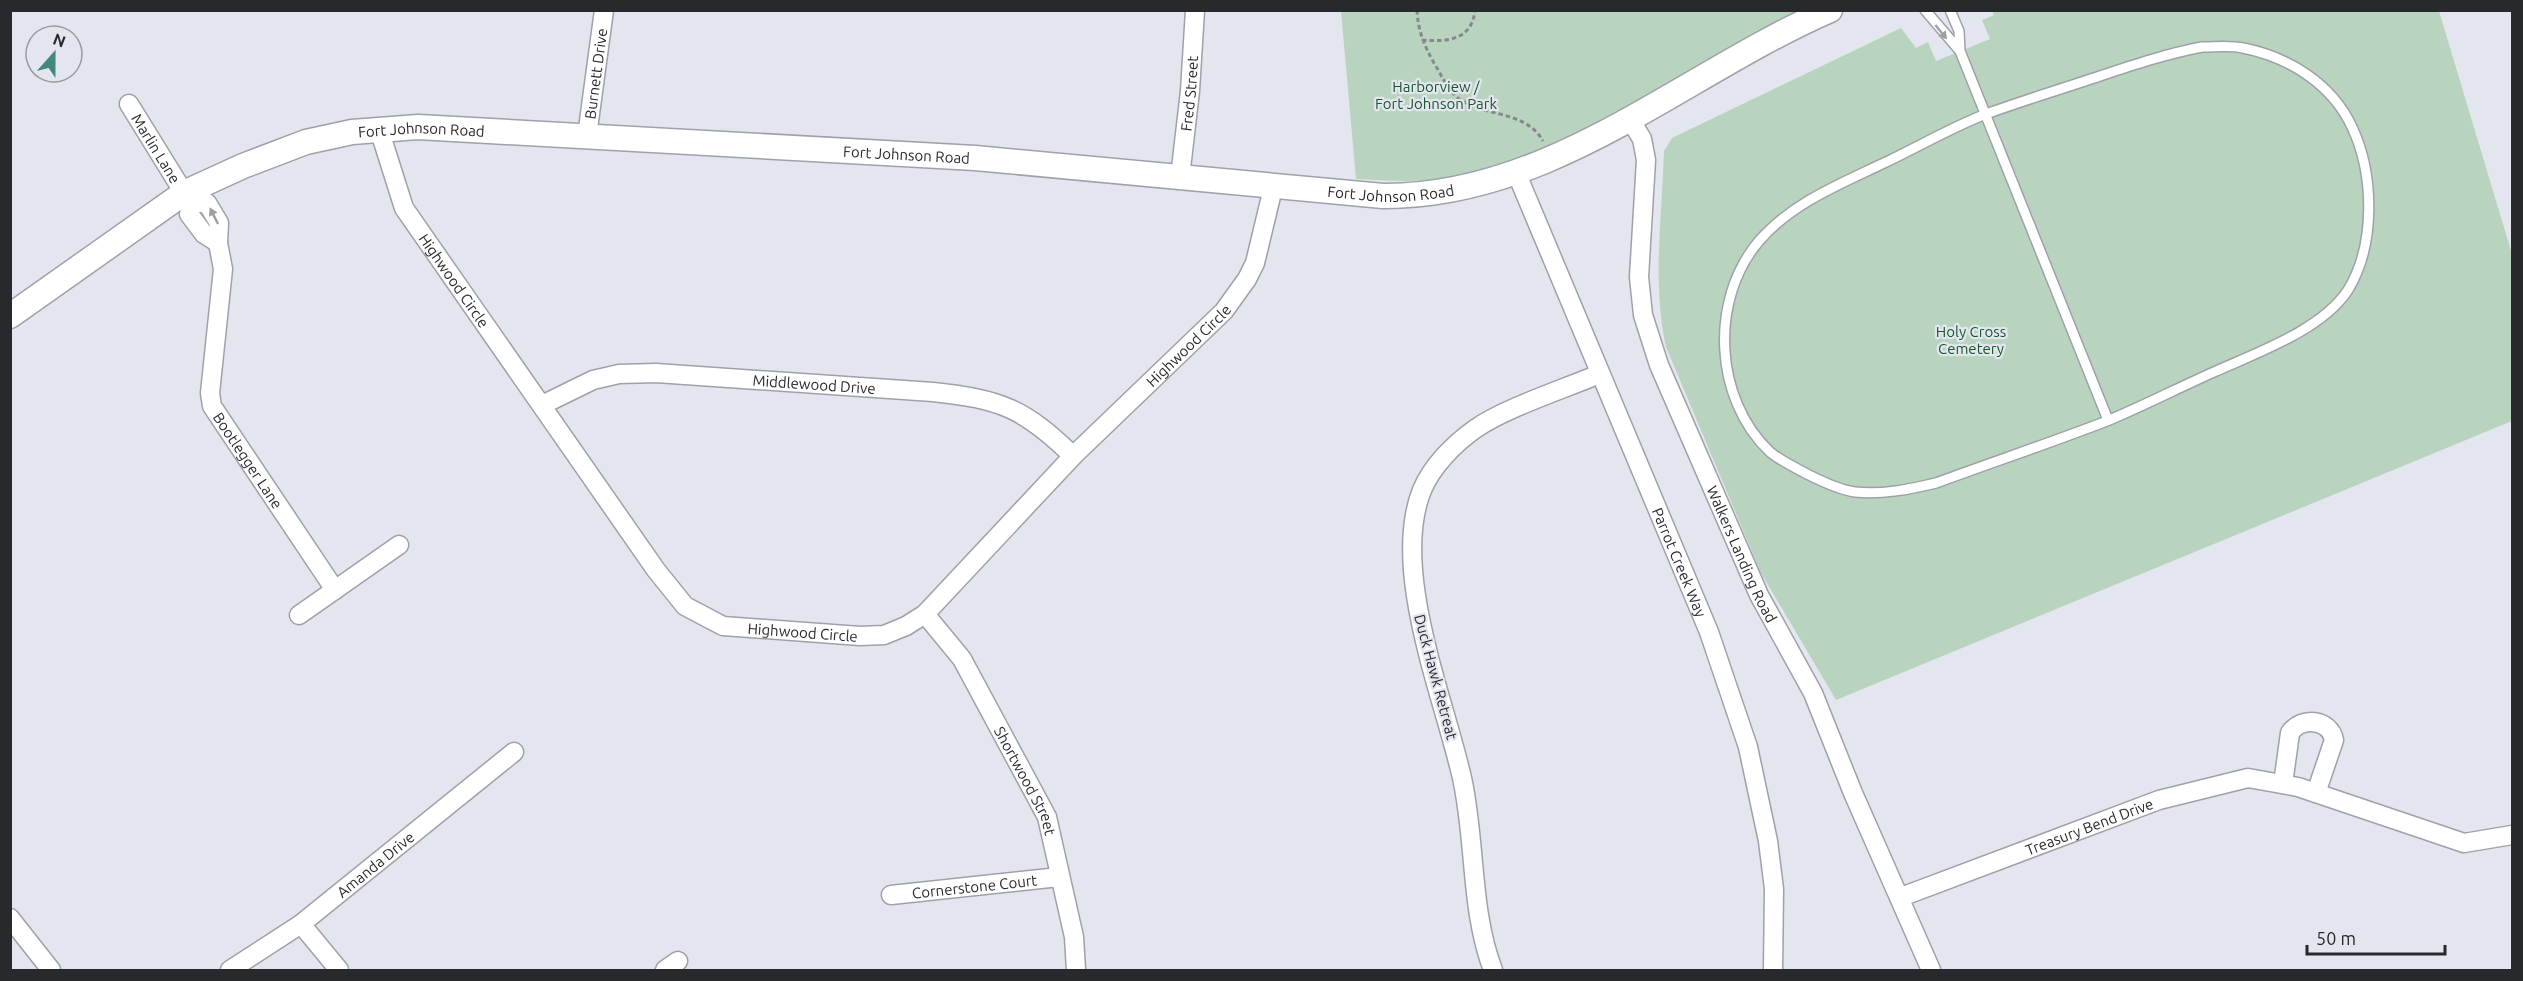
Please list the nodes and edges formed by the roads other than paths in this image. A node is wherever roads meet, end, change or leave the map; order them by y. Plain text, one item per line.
1 (604, 10) edge
2 (1195, 10) edge
3 (1925, 10) edge
4 (1950, 10) edge
5 (1821, 13) edge
6 (1960, 51) junction
7 (129, 104) dead end
8 (1985, 115) junction
9 (1630, 119) junction
10 (379, 129) junction
11 (586, 135) junction
12 (1516, 172) junction
13 (1180, 177) junction
14 (1274, 184) junction
15 (188, 198) junction
16 (10, 316) edge
17 (1599, 374) junction
18 (542, 405) junction
19 (2108, 420) junction
20 (1073, 456) junction
21 (399, 545) dead end
22 (335, 590) junction
23 (925, 614) junction
24 (300, 615) dead end
25 (514, 752) dead end
26 (2283, 784) junction
27 (2316, 793) junction
28 (2512, 835) edge
29 (1059, 876) junction
30 (891, 895) dead end
31 (1900, 897) junction
32 (301, 924) junction
33 (13, 925) edge
34 (51, 970) edge
35 (230, 970) edge
36 (339, 970) edge
37 (1076, 970) edge
38 (1493, 970) edge
39 (1773, 970) edge
40 (1931, 970) edge

1 - 11 street, Burnett Drive
2 - 13 street, Fred Street
3 -> 6 lane
4 - 6 lane
5 - 9 main road, Fort Johnson Road
6 - 8 lane
7 - 15 street, Marlin Lane
8 - 19 lane
8 - 19 lane
8 - 19 lane
9 - 12 main road, Fort Johnson Road
9 - 31 street, Walkers Landing Road
10 - 11 main road, Fort Johnson Road
10 - 15 main road, Fort Johnson Road
10 - 18 street, Highwood Circle
11 - 13 main road, Fort Johnson Road
12 - 14 main road, Fort Johnson Road
12 - 17 street, Parrot Creek Way
13 - 14 main road, Fort Johnson Road
14 - 20 street, Highwood Circle
15 - 16 main road, Fort Johnson Road
15 - 22 street, Bootlegger Lane
17 - 38 street, Duck Hawk Retreat
17 - 39 street, Parrot Creek Way
18 - 20 street, Middlewood Drive
18 - 23 street, Highwood Circle
20 - 23 street, Highwood Circle
21 - 22 street
22 - 24 street
23 - 29 street, Shortwood Street
25 - 32 street, Amanda Drive
26 - 27 street, Treasury Bend Drive
26 - 27 street
26 - 31 street, Treasury Bend Drive
27 - 28 street, Treasury Bend Drive
29 - 30 street, Cornerstone Court
29 - 37 street, Shortwood Street
31 - 40 street, Walkers Landing Road
32 - 35 street, Amanda Drive
32 - 36 street
33 - 34 street

